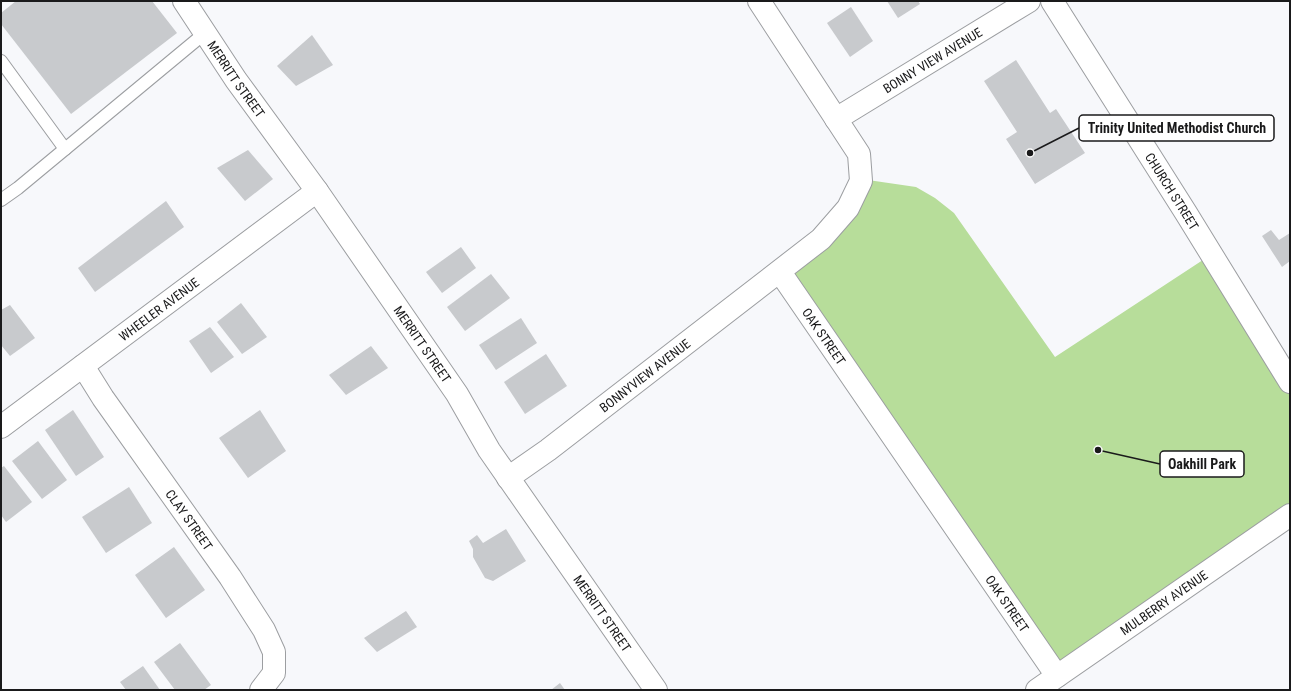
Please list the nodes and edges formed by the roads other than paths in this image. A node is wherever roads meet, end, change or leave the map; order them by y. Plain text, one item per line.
1 (184, 1) edge
2 (759, 1) edge
3 (1029, 1) edge
4 (1052, 1) edge
5 (205, 33) junction
6 (1, 61) edge
7 (836, 119) junction
8 (65, 149) junction
9 (317, 191) junction
10 (1, 200) edge
11 (780, 272) junction
12 (83, 366) junction
13 (1290, 382) edge
14 (1, 427) edge
15 (508, 478) junction
16 (1290, 516) edge
17 (1057, 676) junction
18 (265, 685) edge
19 (656, 690) edge
20 (1037, 690) edge

1 - 5 street, MERRITT STREET
2 - 7 street
3 - 7 street, BONNY VIEW AVENUE
4 - 13 street, CHURCH STREET
5 - 8 lane
5 - 9 street, MERRITT STREET
6 - 8 lane
7 - 11 street
8 - 10 lane
9 - 12 street, WHEELER AVENUE
9 - 15 street, MERRITT STREET
11 - 15 street, BONNYVIEW AVENUE
11 - 17 street, OAK STREET
12 - 14 street, WHEELER AVENUE
12 - 18 street, CLAY STREET
15 - 19 street, MERRITT STREET
16 - 17 street, MULBERRY AVENUE
17 - 20 street, MULBERRY AVENUE

